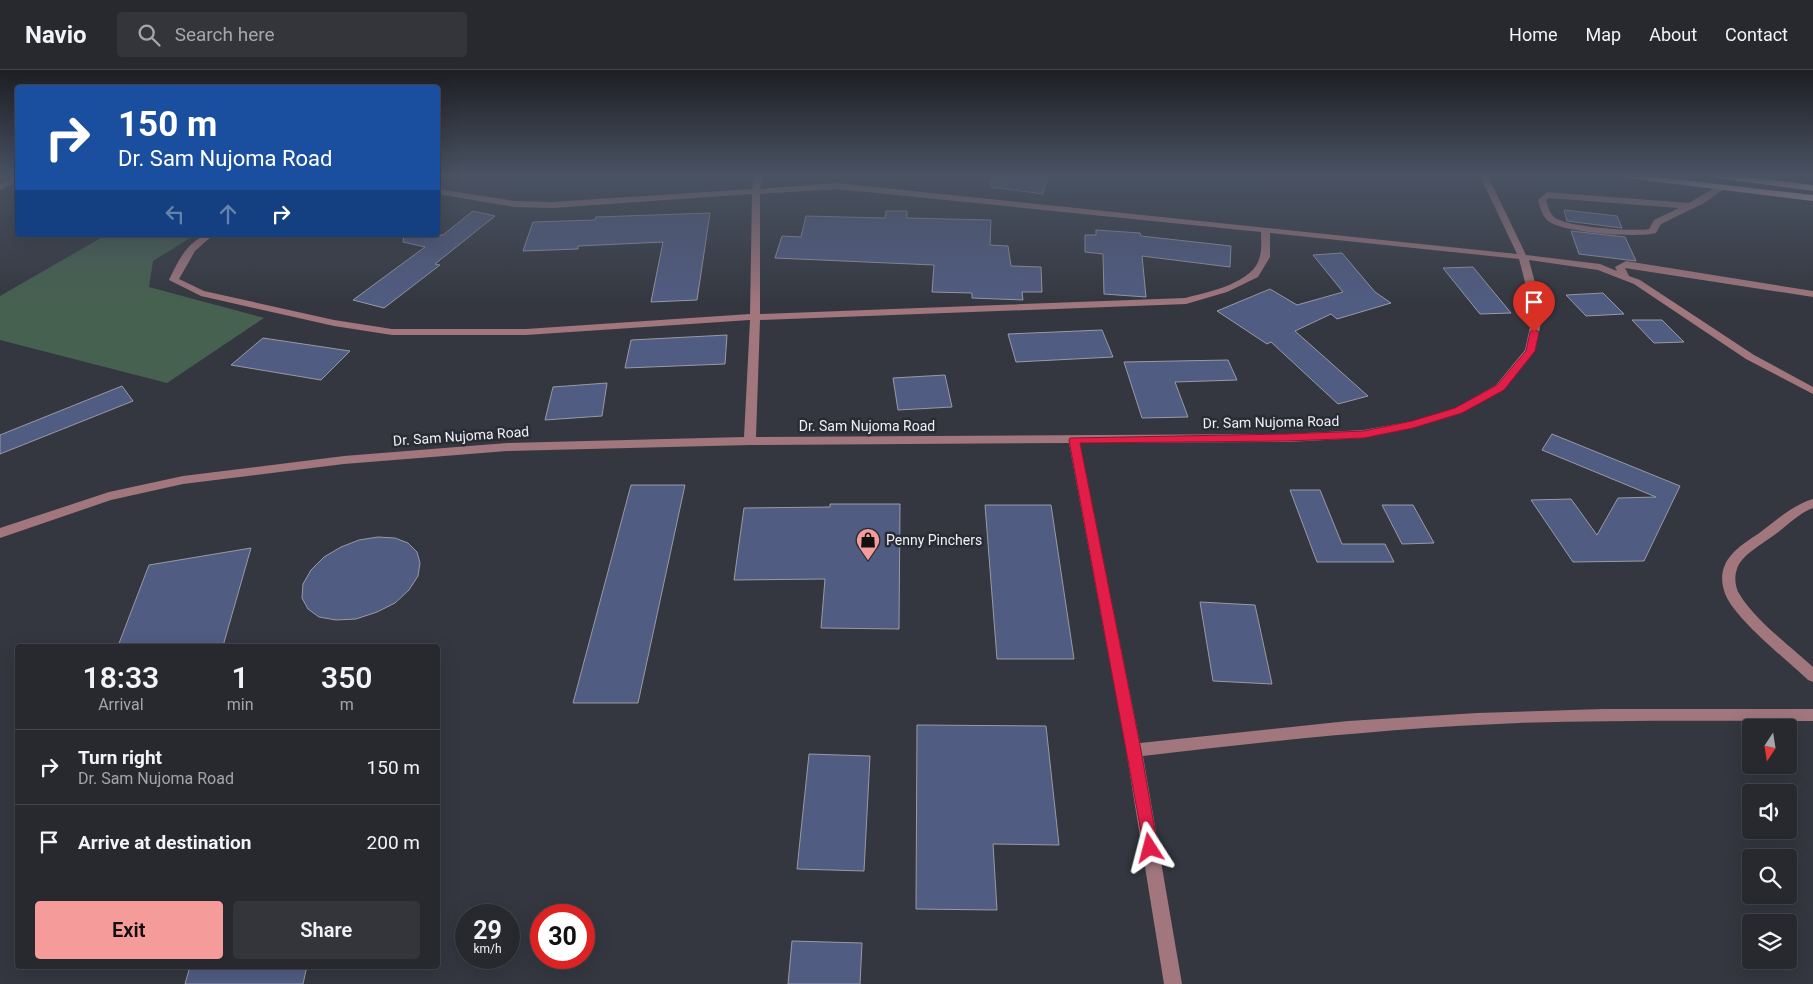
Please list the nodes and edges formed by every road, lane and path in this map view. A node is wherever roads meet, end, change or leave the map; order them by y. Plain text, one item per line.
1 (756, 219) edge
2 (1156, 219) edge
3 (1505, 219) edge
4 (1553, 219) edge
5 (1663, 219) edge
6 (1266, 230) junction
7 (206, 237) edge
8 (1523, 257) junction
9 (1625, 276) junction
10 (1813, 294) edge
11 (755, 318) junction
12 (1813, 391) edge
13 (1074, 440) junction
14 (750, 441) junction
15 (1813, 504) edge
16 (0, 533) edge
17 (1813, 676) edge
18 (1813, 715) edge
19 (1134, 750) junction
20 (1173, 984) edge

1 - 11 street
2 - 6 street
3 - 8 street, Dr. Sam Nujoma Road
4 - 5 street
6 - 8 street
6 - 11 street
7 - 11 street
8 - 9 street
8 - 13 street, Dr. Sam Nujoma Road
9 - 10 street
9 - 12 street
11 - 14 street
13 - 14 street, Dr. Sam Nujoma Road
13 - 19 street
14 - 16 street, Dr. Sam Nujoma Road
15 - 17 street
18 - 19 street
19 - 20 street

